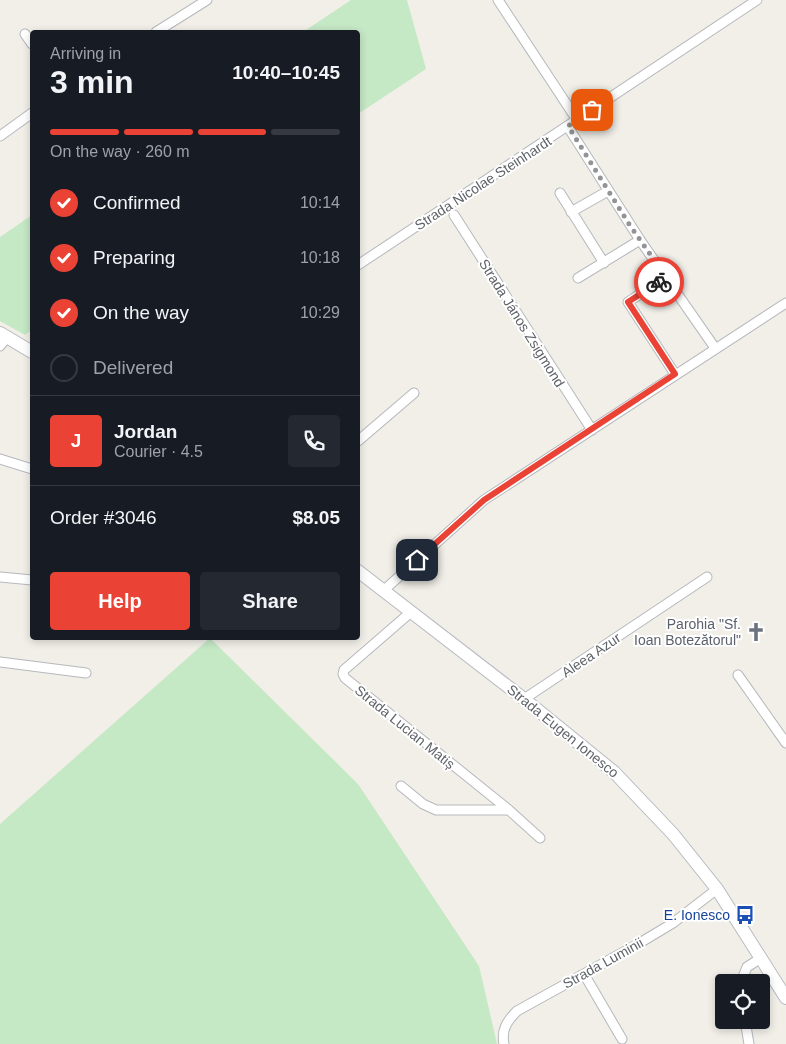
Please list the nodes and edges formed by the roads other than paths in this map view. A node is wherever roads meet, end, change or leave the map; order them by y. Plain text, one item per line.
1 (207, 0) edge
2 (498, 0) edge
3 (757, 0) edge
4 (159, 30) edge
5 (25, 34) dead end
6 (30, 41) edge
7 (30, 114) edge
8 (577, 120) junction
9 (568, 126) junction
10 (0, 136) edge
11 (608, 190) junction
12 (560, 193) dead end
13 (571, 212) junction
14 (454, 215) dead end
15 (640, 240) junction
16 (604, 263) junction
17 (360, 264) edge
18 (666, 277) junction
19 (578, 278) dead end
20 (786, 303) edge
21 (2, 339) edge
22 (716, 348) junction
23 (30, 349) edge
24 (675, 374) junction
25 (414, 393) dead end
26 (592, 430) junction
27 (360, 439) edge
28 (0, 459) edge
29 (30, 468) edge
30 (360, 573) edge
31 (0, 577) edge
32 (707, 577) dead end
33 (30, 580) edge
34 (383, 591) junction
35 (411, 612) junction
36 (0, 662) edge
37 (86, 673) dead end
38 (738, 675) dead end
39 (524, 699) junction
40 (786, 743) edge
41 (401, 786) dead end
42 (509, 810) junction
43 (540, 838) dead end
44 (717, 889) junction
45 (761, 958) junction
46 (584, 974) junction
47 (744, 974) edge
48 (786, 998) edge
49 (746, 1029) edge
50 (622, 1039) dead end
51 (504, 1044) edge
52 (749, 1044) edge

1 - 4 street
2 - 8 street
3 - 8 street, Strada Nicolae Steinhardt
5 - 6 street
7 - 10 street
8 - 9 street, Strada Nicolae Steinhardt
9 - 11 street
9 - 17 street, Strada Nicolae Steinhardt
11 - 13 street
11 - 15 street
12 - 13 street
13 - 16 street
14 - 26 street, Strada János Zsigmond
15 - 16 street
15 - 18 street
16 - 19 street
18 - 22 street
18 - 24 street
20 - 22 street
21 - 23 street
22 - 24 street
24 - 26 street
25 - 27 street
26 - 34 street
28 - 29 street
30 - 34 street, Strada Eugen Ionesco
31 - 33 street
32 - 39 street, Aleea Azur
34 - 35 street, Strada Eugen Ionesco
35 - 39 street, Strada Eugen Ionesco
35 - 42 street, Strada Lucian Matiș
36 - 37 street
38 - 40 street
39 - 44 street, Strada Eugen Ionesco
41 - 42 street
42 - 43 street, Strada Lucian Matiș
44 - 45 street, Strada Eugen Ionesco
44 - 46 street, Strada Luminii
45 - 47 street
45 - 48 street, Strada Eugen Ionesco
46 - 50 street
46 - 51 street, Strada Luminii
49 - 52 street

